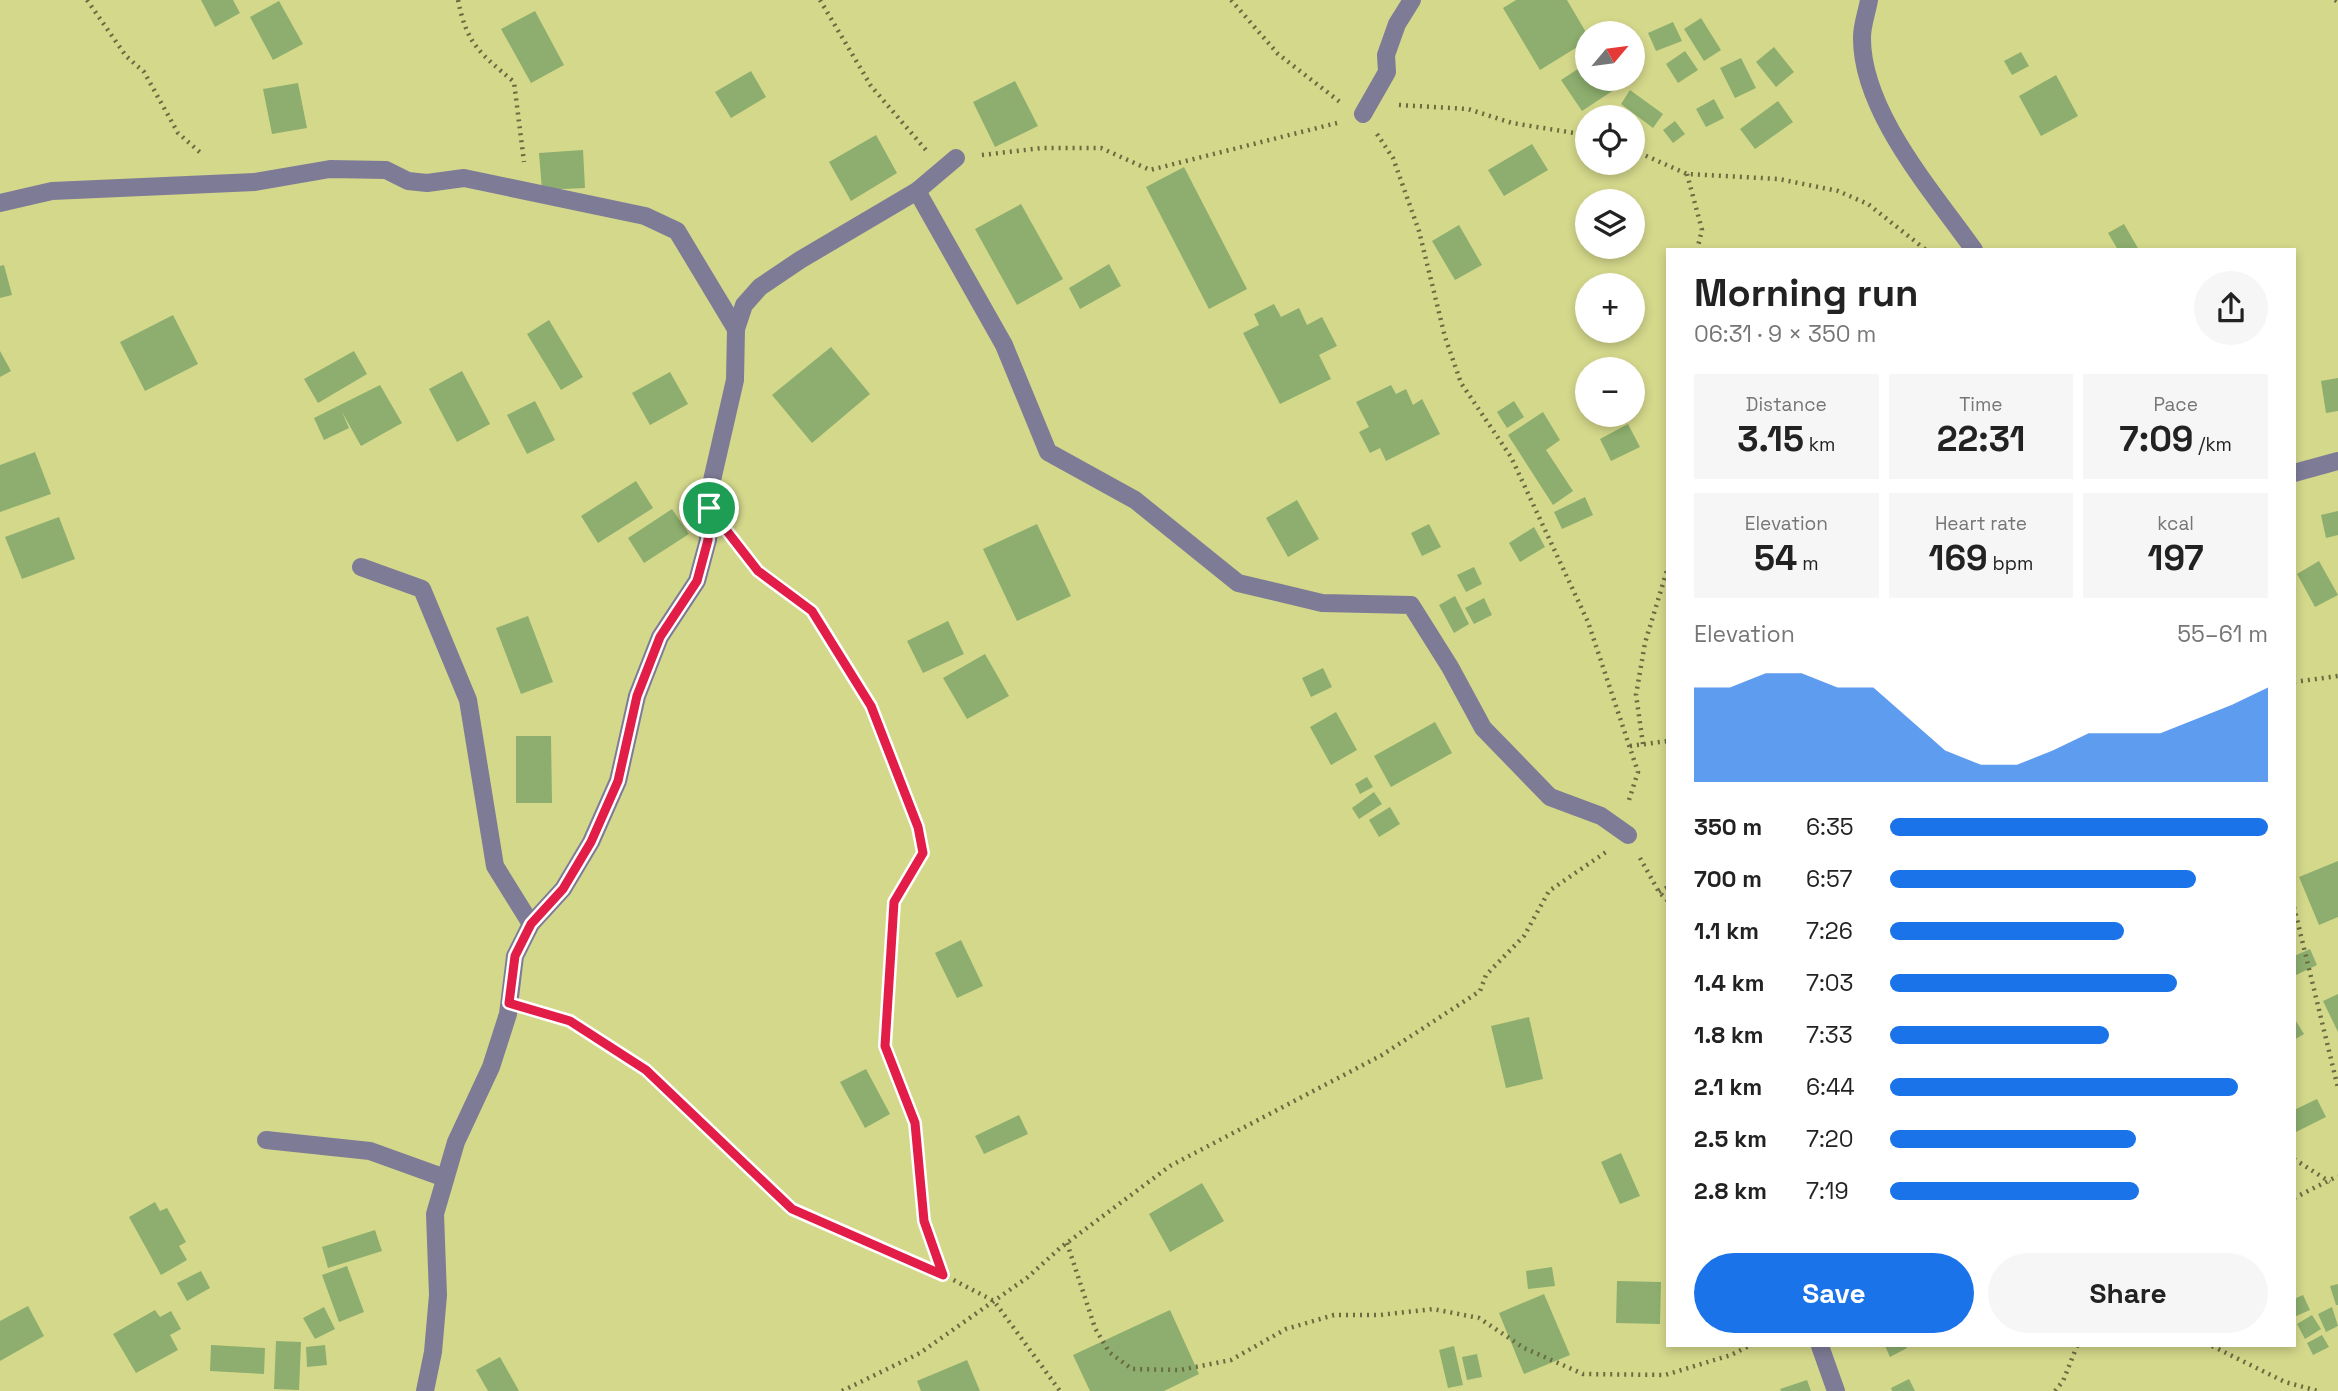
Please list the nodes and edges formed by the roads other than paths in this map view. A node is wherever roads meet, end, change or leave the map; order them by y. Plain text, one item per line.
1 (1412, 0) edge
2 (1869, 0) edge
3 (1363, 114) road end
4 (956, 158) road end
5 (917, 191) junction
6 (0, 203) edge
7 (1972, 248) edge
8 (736, 329) junction
9 (2338, 461) edge
10 (2296, 472) edge
11 (361, 567) dead end
12 (1628, 835) road end
13 (531, 924) junction
14 (266, 1140) dead end
15 (445, 1178) junction
16 (1820, 1347) edge
17 (425, 1391) edge
18 (1836, 1391) edge

1 - 3 street
2 - 7 street
4 - 5 street
5 - 8 street
5 - 12 street
6 - 8 street
8 - 13 street
9 - 10 street
11 - 13 street
13 - 15 street
14 - 15 street
15 - 17 street
16 - 18 street

